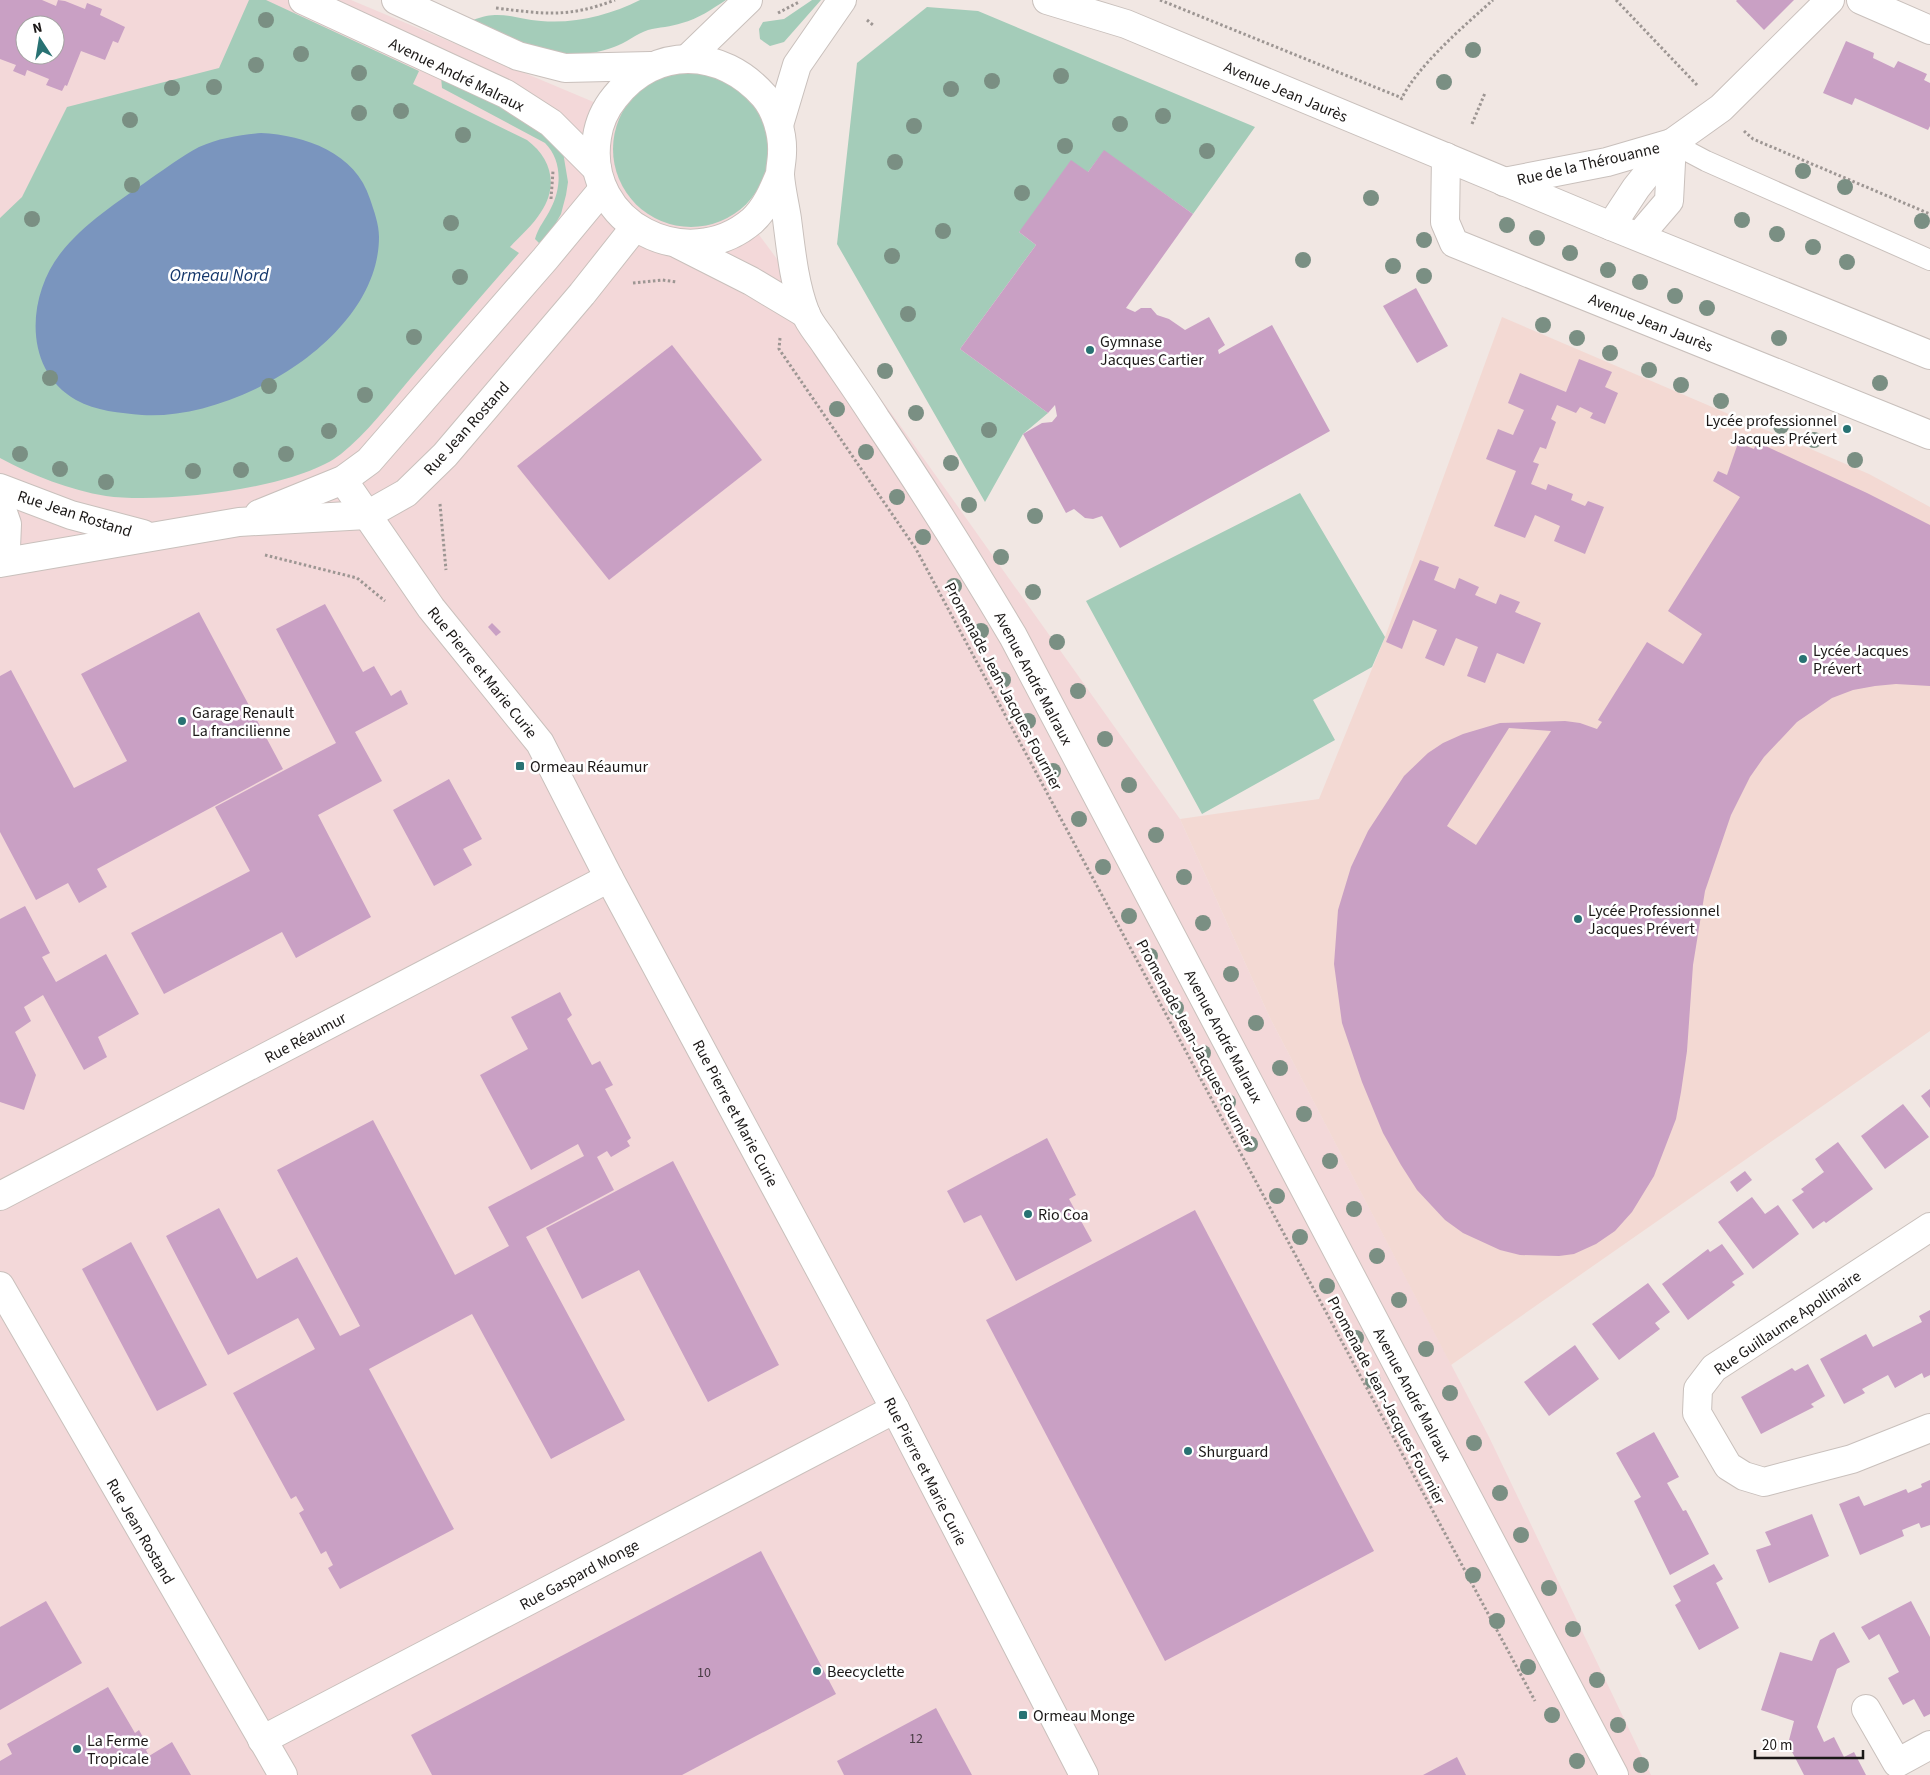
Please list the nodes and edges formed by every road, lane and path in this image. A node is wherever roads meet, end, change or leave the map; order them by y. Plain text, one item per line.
1 (303, 0) edge
2 (396, 0) edge
3 (615, 0) edge
4 (748, 0) edge
5 (802, 0) edge
6 (842, 0) edge
7 (1047, 0) edge
8 (1105, 0) edge
9 (1160, 0) edge
10 (1493, 0) edge
11 (1616, 0) edge
12 (1830, 0) edge
13 (1861, 0) edge
14 (494, 8) dead end
15 (775, 14) dead end
16 (1126, 24) junction
17 (1930, 30) edge
18 (688, 58) junction
19 (653, 66) junction
20 (1485, 93) dead end
21 (1402, 98) junction
22 (1721, 108) junction
23 (1472, 124) dead end
24 (779, 125) junction
25 (1388, 133) junction
26 (1672, 143) junction
27 (1446, 157) junction
28 (552, 169) dead end
29 (780, 174) junction
30 (600, 179) junction
31 (1504, 182) junction
32 (550, 202) dead end
33 (1930, 214) edge
34 (1611, 226) junction
35 (635, 227) junction
36 (1639, 236) junction
37 (676, 244) junction
38 (1930, 260) edge
39 (681, 282) dead end
40 (625, 286) dead end
41 (806, 314) junction
42 (781, 335) dead end
43 (1930, 355) edge
44 (1930, 435) edge
45 (344, 480) junction
46 (0, 488) edge
47 (0, 504) edge
48 (368, 515) junction
49 (239, 522) junction
50 (151, 537) junction
51 (0, 554) edge
52 (0, 563) edge
53 (610, 878) junction
54 (0, 1196) edge
55 (1930, 1227) edge
56 (0, 1286) edge
57 (895, 1409) junction
58 (1930, 1428) edge
59 (1537, 1705) dead end
60 (1866, 1709) dead end
61 (262, 1740) junction
62 (1930, 1745) edge
63 (1897, 1769) edge
64 (283, 1775) edge
65 (1084, 1775) edge
66 (1614, 1775) edge

1 - 30 street, Avenue André Malraux
2 - 19 street
3 - 14 path
4 - 18 street
5 - 15 path
6 - 24 street
7 - 16 street, Avenue Jean Jaurès
8 - 16 street, Avenue Jean Jaurès
9 - 21 path
10 - 21 path
11 - 22 path
12 - 22 street, Rue de la Thérouanne
13 - 17 street
16 - 25 street, Avenue Jean Jaurès
18 - 19 street
18 - 24 street
19 - 30 street
20 - 23 path
21 - 25 path
22 - 26 street, Rue de la Thérouanne
22 - 33 path
24 - 29 street
25 - 27 street, Avenue Jean Jaurès
26 - 31 street, Rue de la Thérouanne
26 - 34 street, Rue de la Thérouanne
26 - 36 street, Rue de la Thérouanne
26 - 38 lane
27 - 31 street, Avenue Jean Jaurès
27 - 44 street, Avenue Jean Jaurès
28 - 32 path
29 - 37 street
29 - 41 street
30 - 35 street, Avenue André Malraux
30 - 45 street, Rue Jean Rostand
31 - 34 street, Avenue Jean Jaurès
34 - 36 street, Avenue Jean Jaurès
35 - 37 street, Avenue André Malraux
35 - 48 street, Rue Jean Rostand
36 - 43 street, Avenue Jean Jaurès
37 - 41 street
39 - 40 path
41 - 66 street, Avenue André Malraux
42 - 59 path, Promenade Jean-Jacques Fournier
45 - 48 street, Rue Pierre et Marie Curie
45 - 49 street, Rue Jean Rostand
46 - 50 street, Rue Jean Rostand
47 - 51 street, Rue Jean Rostand
48 - 49 street, Rue Jean Rostand
48 - 53 street, Rue Pierre et Marie Curie
49 - 50 street, Rue Jean Rostand
50 - 52 street, Rue Jean Rostand
53 - 54 street, Rue Réaumur
53 - 57 street, Rue Pierre et Marie Curie
55 - 58 street, Rue Guillaume Apollinaire
56 - 61 street, Rue Jean Rostand
57 - 61 street, Rue Gaspard Monge
57 - 65 street, Rue Pierre et Marie Curie
60 - 63 street
61 - 64 street, Rue Jean Rostand
62 - 63 street

